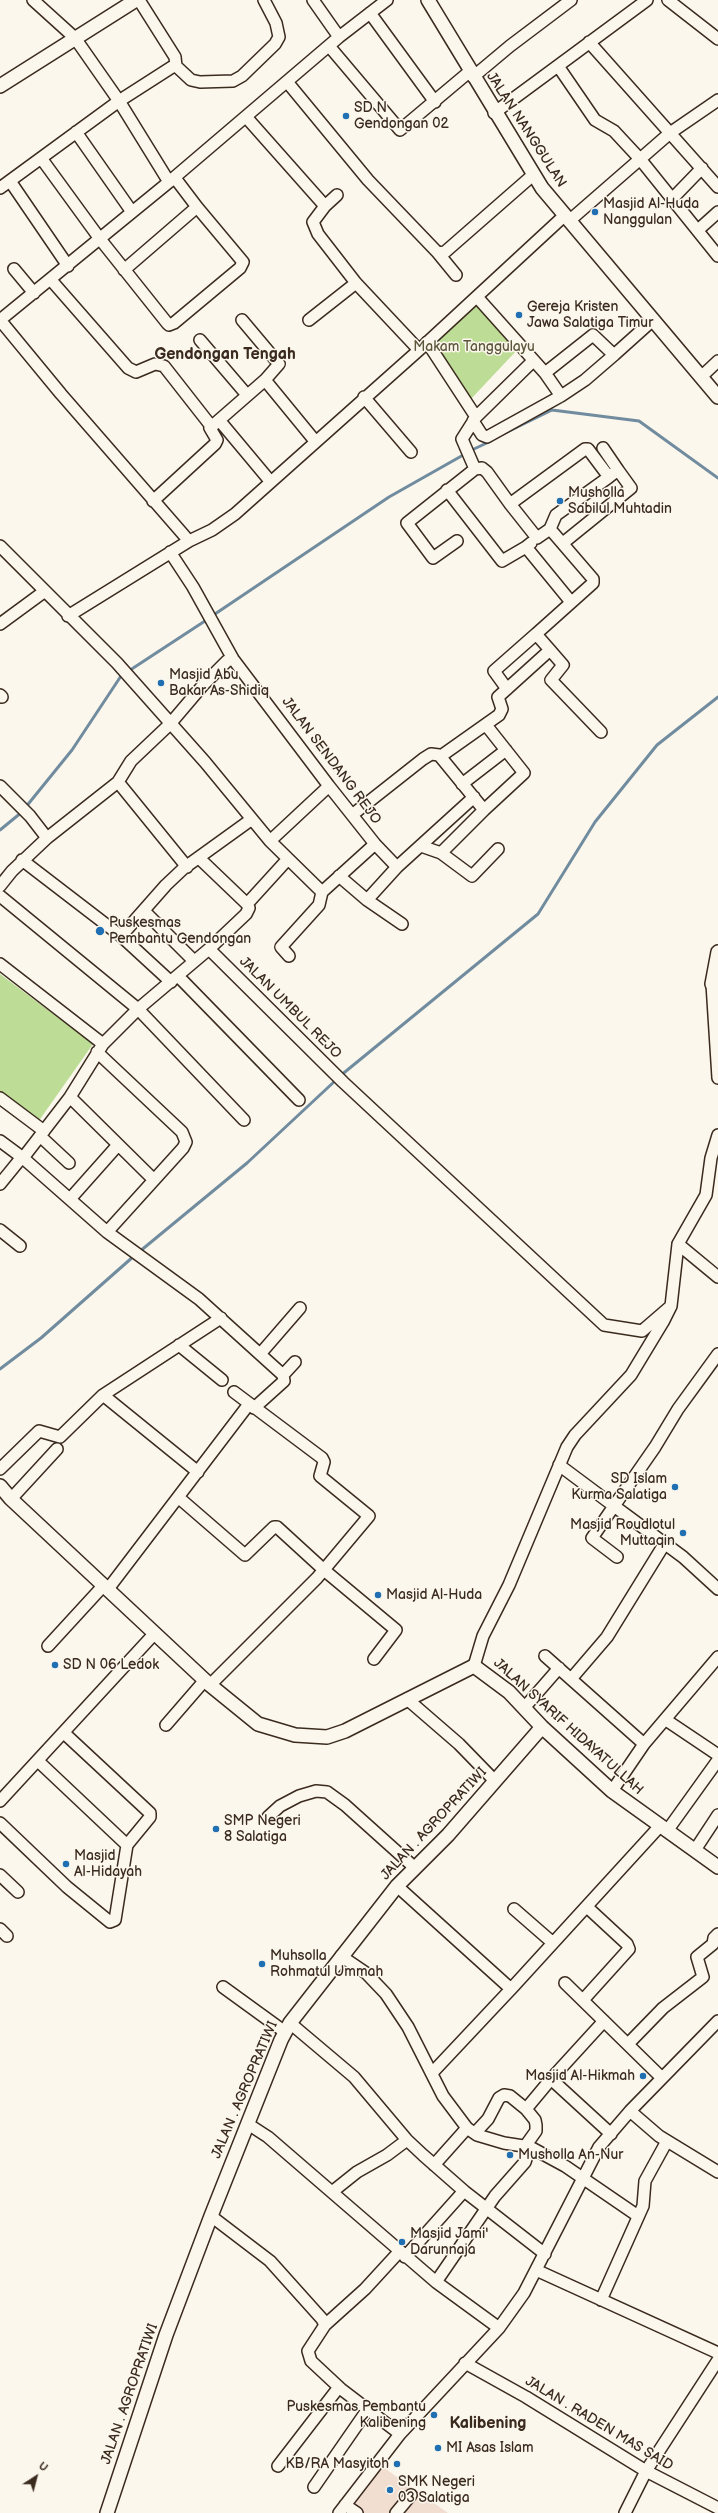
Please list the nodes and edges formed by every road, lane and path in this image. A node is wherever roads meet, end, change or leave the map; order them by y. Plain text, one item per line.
1 (33, 0) edge
2 (136, 0) edge
3 (139, 0) edge
4 (313, 0) edge
5 (387, 0) edge
6 (428, 0) edge
7 (571, 0) edge
8 (647, 0) edge
9 (668, 0) edge
10 (269, 2) edge
11 (370, 13) junction
12 (339, 37) junction
13 (75, 38) junction
14 (718, 39) edge
15 (589, 42) junction
16 (329, 46) junction
17 (176, 66) junction
18 (558, 66) junction
19 (471, 74) junction
20 (288, 83) junction
21 (0, 86) edge
22 (119, 101) junction
23 (435, 102) junction
24 (715, 106) edge
25 (494, 113) junction
26 (247, 118) junction
27 (76, 132) junction
28 (670, 133) junction
29 (41, 158) junction
30 (640, 159) junction
31 (702, 168) junction
32 (533, 175) junction
33 (172, 180) junction
34 (10, 181) junction
35 (718, 187) edge
36 (0, 188) edge
37 (337, 195) dead end
38 (673, 198) junction
39 (325, 206) junction
40 (197, 207) junction
41 (132, 212) junction
42 (718, 212) edge
43 (566, 218) junction
44 (698, 230) junction
45 (100, 239) junction
46 (438, 253) junction
47 (718, 256) edge
48 (68, 266) junction
49 (14, 270) dead end
50 (124, 270) junction
51 (456, 275) dead end
52 (51, 280) junction
53 (356, 283) junction
54 (34, 293) junction
55 (477, 297) junction
56 (0, 320) edge
57 (242, 320) dead end
58 (309, 320) dead end
59 (653, 320) junction
60 (200, 340) dead end
61 (423, 346) junction
62 (614, 355) junction
63 (533, 361) junction
64 (718, 361) edge
65 (544, 373) junction
66 (702, 376) junction
67 (265, 380) junction
68 (247, 395) junction
69 (561, 396) junction
70 (364, 397) junction
71 (718, 397) edge
72 (475, 419) junction
73 (215, 423) junction
74 (315, 441) junction
75 (603, 448) dead end
76 (411, 452) dead end
77 (476, 469) junction
78 (618, 470) junction
79 (609, 477) junction
80 (270, 482) junction
81 (447, 490) junction
82 (153, 501) junction
83 (510, 504) junction
84 (550, 529) junction
85 (537, 538) junction
86 (189, 541) junction
87 (457, 541) dead end
88 (563, 543) junction
89 (0, 546) edge
90 (526, 547) junction
91 (170, 552) junction
92 (45, 591) junction
93 (571, 602) junction
94 (68, 616) junction
95 (0, 624) edge
96 (536, 634) junction
97 (550, 650) junction
98 (233, 659) junction
99 (507, 689) junction
100 (170, 724) junction
101 (486, 725) junction
102 (601, 732) dead end
103 (506, 750) junction
104 (441, 756) junction
105 (118, 782) junction
106 (462, 784) junction
107 (0, 786) edge
108 (329, 786) junction
109 (474, 797) junction
110 (484, 810) junction
111 (352, 815) junction
112 (252, 819) junction
113 (47, 838) junction
114 (270, 841) junction
115 (375, 844) junction
116 (422, 846) junction
117 (498, 849) dead end
118 (441, 852) junction
119 (200, 859) junction
120 (22, 860) junction
121 (287, 860) junction
122 (187, 866) junction
123 (397, 867) junction
124 (339, 876) junction
125 (0, 886) edge
126 (322, 892) junction
127 (0, 896) edge
128 (367, 900) junction
129 (247, 904) junction
130 (144, 911) junction
131 (402, 924) dead end
132 (121, 936) junction
133 (209, 949) junction
134 (718, 952) edge
135 (290, 956) dead end
136 (194, 961) junction
137 (0, 964) edge
138 (174, 979) junction
139 (715, 989) edge
140 (138, 1009) junction
141 (100, 1048) junction
142 (718, 1078) edge
143 (70, 1097) junction
144 (0, 1098) edge
145 (299, 1100) dead end
146 (244, 1120) dead end
147 (42, 1133) junction
148 (718, 1135) edge
149 (0, 1140) edge
150 (118, 1145) junction
151 (23, 1157) junction
152 (69, 1162) dead end
153 (154, 1180) junction
154 (0, 1184) edge
155 (70, 1200) junction
156 (0, 1230) edge
157 (107, 1232) junction
158 (678, 1244) junction
159 (20, 1246) dead end
160 (718, 1277) edge
161 (671, 1306) junction
162 (300, 1308) dead end
163 (222, 1318) junction
164 (179, 1345) junction
165 (261, 1353) junction
166 (718, 1354) edge
167 (294, 1362) dead end
168 (283, 1375) junction
169 (222, 1380) dead end
170 (234, 1392) dead end
171 (103, 1396) junction
172 (251, 1406) junction
173 (57, 1450) dead end
174 (559, 1465) junction
175 (0, 1469) edge
176 (198, 1472) junction
177 (0, 1486) edge
178 (178, 1497) junction
179 (11, 1499) junction
180 (614, 1506) junction
181 (665, 1543) junction
182 (617, 1557) dead end
183 (324, 1570) junction
184 (106, 1587) junction
185 (718, 1589) edge
186 (155, 1633) junction
187 (48, 1646) dead end
188 (545, 1656) dead end
189 (718, 1658) edge
190 (374, 1659) dead end
191 (474, 1666) junction
192 (559, 1668) junction
193 (571, 1680) junction
194 (207, 1683) junction
195 (407, 1699) junction
196 (524, 1708) junction
197 (666, 1720) junction
198 (166, 1725) dead end
199 (542, 1727) junction
200 (64, 1733) junction
201 (644, 1744) junction
202 (718, 1755) edge
203 (718, 1760) edge
204 (38, 1761) junction
205 (495, 1781) junction
206 (612, 1791) junction
207 (0, 1802) edge
208 (718, 1815) edge
209 (268, 1817) dead end
210 (0, 1823) edge
211 (664, 1828) junction
212 (127, 1845) junction
213 (695, 1850) junction
214 (414, 1867) junction
215 (718, 1867) edge
216 (0, 1875) edge
217 (397, 1886) junction
218 (18, 1892) dead end
219 (587, 1907) junction
220 (514, 1909) dead end
221 (718, 1934) edge
222 (553, 1943) junction
223 (341, 1956) junction
224 (564, 1983) dead end
225 (223, 1987) dead end
226 (511, 1989) junction
227 (583, 2000) junction
228 (604, 2021) junction
229 (718, 2021) edge
230 (288, 2027) junction
231 (628, 2044) junction
232 (432, 2073) junction
233 (662, 2078) junction
234 (551, 2079) junction
235 (526, 2109) junction
236 (630, 2111) junction
237 (248, 2124) junction
238 (471, 2131) junction
239 (611, 2134) junction
240 (407, 2140) junction
241 (667, 2141) junction
242 (528, 2146) junction
243 (434, 2165) junction
244 (718, 2172) edge
245 (582, 2180) junction
246 (464, 2191) junction
247 (332, 2192) junction
248 (486, 2210) junction
249 (211, 2216) junction
250 (638, 2216) junction
251 (545, 2254) junction
252 (402, 2255) junction
253 (536, 2270) junction
254 (436, 2282) junction
255 (601, 2300) junction
256 (325, 2325) junction
257 (499, 2328) junction
258 (717, 2352) edge
259 (465, 2363) junction
260 (339, 2386) junction
261 (368, 2409) junction
262 (400, 2434) junction
263 (278, 2466) dead end
264 (646, 2471) junction
265 (314, 2487) dead end
266 (411, 2496) dead end
267 (342, 2509) edge
268 (718, 2509) edge
269 (107, 2513) edge
270 (357, 2513) edge
271 (396, 2513) edge
272 (625, 2513) edge
273 (714, 2513) edge

1 - 13 street
2 - 13 street
3 - 17 street
4 - 12 street
5 - 11 street
6 - 19 street, JALAN NANGGULAN
7 - 19 street
8 - 15 street
9 - 14 street
10 - 17 street
11 - 12 street
11 - 23 street
12 - 16 street
13 - 21 street
13 - 22 street
15 - 18 street
15 - 28 street
16 - 20 street
16 - 23 street
17 - 22 street
18 - 25 street
18 - 30 street
19 - 23 street
19 - 25 street, JALAN NANGGULAN
20 - 26 street
20 - 46 street
22 - 27 street
22 - 33 street
24 - 28 street
25 - 32 street, JALAN NANGGULAN
26 - 33 street
26 - 39 street
27 - 29 street
27 - 41 street
28 - 30 street
28 - 31 street
29 - 34 street
29 - 45 street
30 - 38 street
30 - 43 street
31 - 35 street
31 - 38 street
32 - 43 street, JALAN NANGGULAN
32 - 46 street
33 - 40 street
33 - 41 street
34 - 36 street
34 - 48 street
37 - 39 street
38 - 44 street
39 - 53 street
40 - 50 street
40 - 50 street
41 - 45 street
42 - 44 street
43 - 55 street
43 - 59 street, JALAN NANGGULAN
44 - 47 street
45 - 48 street
45 - 50 street
46 - 51 street
48 - 52 street
49 - 54 street
52 - 54 street
52 - 73 street
53 - 58 street
53 - 61 street
54 - 56 street
55 - 61 street
55 - 63 street
56 - 82 street
57 - 67 street
59 - 62 street
59 - 66 street, JALAN NANGGULAN
60 - 68 street
61 - 70 street
61 - 72 street
62 - 65 street
62 - 69 street
63 - 65 street
63 - 72 street
64 - 66 street
65 - 69 street
66 - 71 street, JALAN NANGGULAN
67 - 68 street
67 - 74 street
68 - 73 street
69 - 72 street
70 - 74 street
70 - 76 street
72 - 77 street
73 - 80 street
73 - 82 street
74 - 80 street
75 - 78 street
77 - 81 street
77 - 83 street
78 - 79 street
78 - 88 street
79 - 83 street
79 - 84 street
80 - 86 street
81 - 87 street
81 - 90 street
82 - 86 street
83 - 85 street
84 - 85 street
84 - 88 street
85 - 90 street
86 - 91 street
88 - 93 street
89 - 92 street
90 - 93 street
91 - 94 street
91 - 98 street, JALAN SENDANG REJO
92 - 94 street
92 - 95 street
93 - 96 street
94 - 100 street
96 - 97 street
96 - 99 street
97 - 99 street
97 - 102 street
98 - 100 street
98 - 108 street, JALAN SENDANG REJO
99 - 101 street
100 - 105 street
100 - 112 street
101 - 103 street
101 - 104 street
103 - 106 street
103 - 110 street
104 - 106 street
104 - 111 street
105 - 113 street
105 - 122 street
106 - 109 street
107 - 113 street
108 - 111 street, JALAN SENDANG REJO
108 - 114 street
109 - 110 street
109 - 116 street
110 - 118 street
111 - 115 street, JALAN SENDANG REJO
112 - 114 street
112 - 119 street
113 - 120 street
114 - 121 street
115 - 123 street, JALAN SENDANG REJO
115 - 124 street
116 - 118 street
116 - 123 street
117 - 118 street
119 - 122 street
119 - 129 street
120 - 125 street
120 - 132 street
121 - 126 street
121 - 129 street
122 - 130 street
123 - 128 street
124 - 126 street
124 - 128 street
126 - 135 street
127 - 140 street
128 - 131 street
129 - 133 street
130 - 132 street
130 - 136 street
132 - 138 street
133 - 136 street
133 - 161 street, JALAN UMBUL REJO
134 - 139 street
136 - 138 street
137 - 141 street
138 - 140 street
138 - 145 street
139 - 142 street
140 - 141 street
140 - 146 street
141 - 143 street
141 - 153 street
143 - 147 street
143 - 150 street
144 - 147 street
147 - 151 street
147 - 152 street
148 - 158 street
149 - 151 street
150 - 153 street
150 - 155 street
151 - 154 street
151 - 155 street
153 - 157 street
155 - 157 street
156 - 159 street
157 - 163 street
158 - 160 street
158 - 161 street
161 - 174 street
162 - 165 street
163 - 164 street
163 - 165 street
164 - 169 street
164 - 171 street
165 - 168 street
166 - 180 street
167 - 168 street
168 - 172 street
170 - 172 street
171 - 175 street
171 - 176 street
172 - 176 street
172 - 183 street
173 - 179 street
174 - 180 street
174 - 191 street
176 - 178 street
177 - 179 street
178 - 183 street
178 - 184 street
179 - 184 street
180 - 181 street
180 - 182 street
181 - 185 street
181 - 193 street
183 - 190 street
183 - 194 street
184 - 186 street
184 - 187 street
186 - 194 street
186 - 200 street
188 - 192 street
189 - 197 street
191 - 195 street
191 - 196 street, JALAN SYARIF HIDAYATULLAH
192 - 193 street
192 - 196 street
193 - 201 street
194 - 195 street
194 - 198 street
195 - 205 street
196 - 199 street, JALAN SYARIF HIDAYATULLAH
197 - 201 street
197 - 202 street
199 - 205 street, JALAN . AGROPRATIWI
199 - 206 street, JALAN SYARIF HIDAYATULLAH
200 - 204 street
200 - 212 street
201 - 206 street
203 - 211 street
204 - 207 street
204 - 212 street
205 - 214 street, JALAN . AGROPRATIWI
206 - 211 street, JALAN SYARIF HIDAYATULLAH
208 - 213 street
209 - 214 street
210 - 212 street
211 - 213 street, JALAN SYARIF HIDAYATULLAH
211 - 219 street
213 - 215 street, JALAN SYARIF HIDAYATULLAH
214 - 217 street, JALAN . AGROPRATIWI
216 - 218 street
217 - 223 street, JALAN . AGROPRATIWI
217 - 226 street
219 - 222 street
219 - 227 street
220 - 222 street
221 - 231 street
222 - 226 street
223 - 230 street, JALAN . AGROPRATIWI
223 - 232 street
224 - 227 street
225 - 230 street
226 - 232 street
227 - 228 street
228 - 231 street
228 - 234 street
229 - 233 street
230 - 237 street, JALAN . AGROPRATIWI
230 - 240 street
231 - 233 street
232 - 238 street
233 - 236 street
234 - 235 street
234 - 239 street
235 - 238 street
235 - 242 street
236 - 239 street
236 - 241 street
237 - 247 street
237 - 249 street, JALAN . AGROPRATIWI
238 - 242 street
238 - 243 street
239 - 245 street
240 - 243 street
240 - 247 street
241 - 244 street
241 - 250 street
242 - 245 street
242 - 248 street
243 - 246 street
245 - 250 street
245 - 251 street
246 - 248 street
246 - 252 street
247 - 252 street
248 - 251 street
248 - 254 street
249 - 256 street
249 - 269 street, JALAN . AGROPRATIWI
250 - 255 street
251 - 253 street
252 - 254 street
252 - 256 street
253 - 255 street
253 - 257 street
254 - 257 street
255 - 258 street
256 - 260 street
257 - 259 street
258 - 264 street
259 - 262 street
259 - 264 street, JALAN . RADEN MAS SAID
260 - 261 street
260 - 263 street
261 - 262 street
261 - 265 street
262 - 267 street
264 - 268 street, JALAN . RADEN MAS SAID
264 - 272 street
266 - 271 street
267 - 270 street
268 - 273 street

